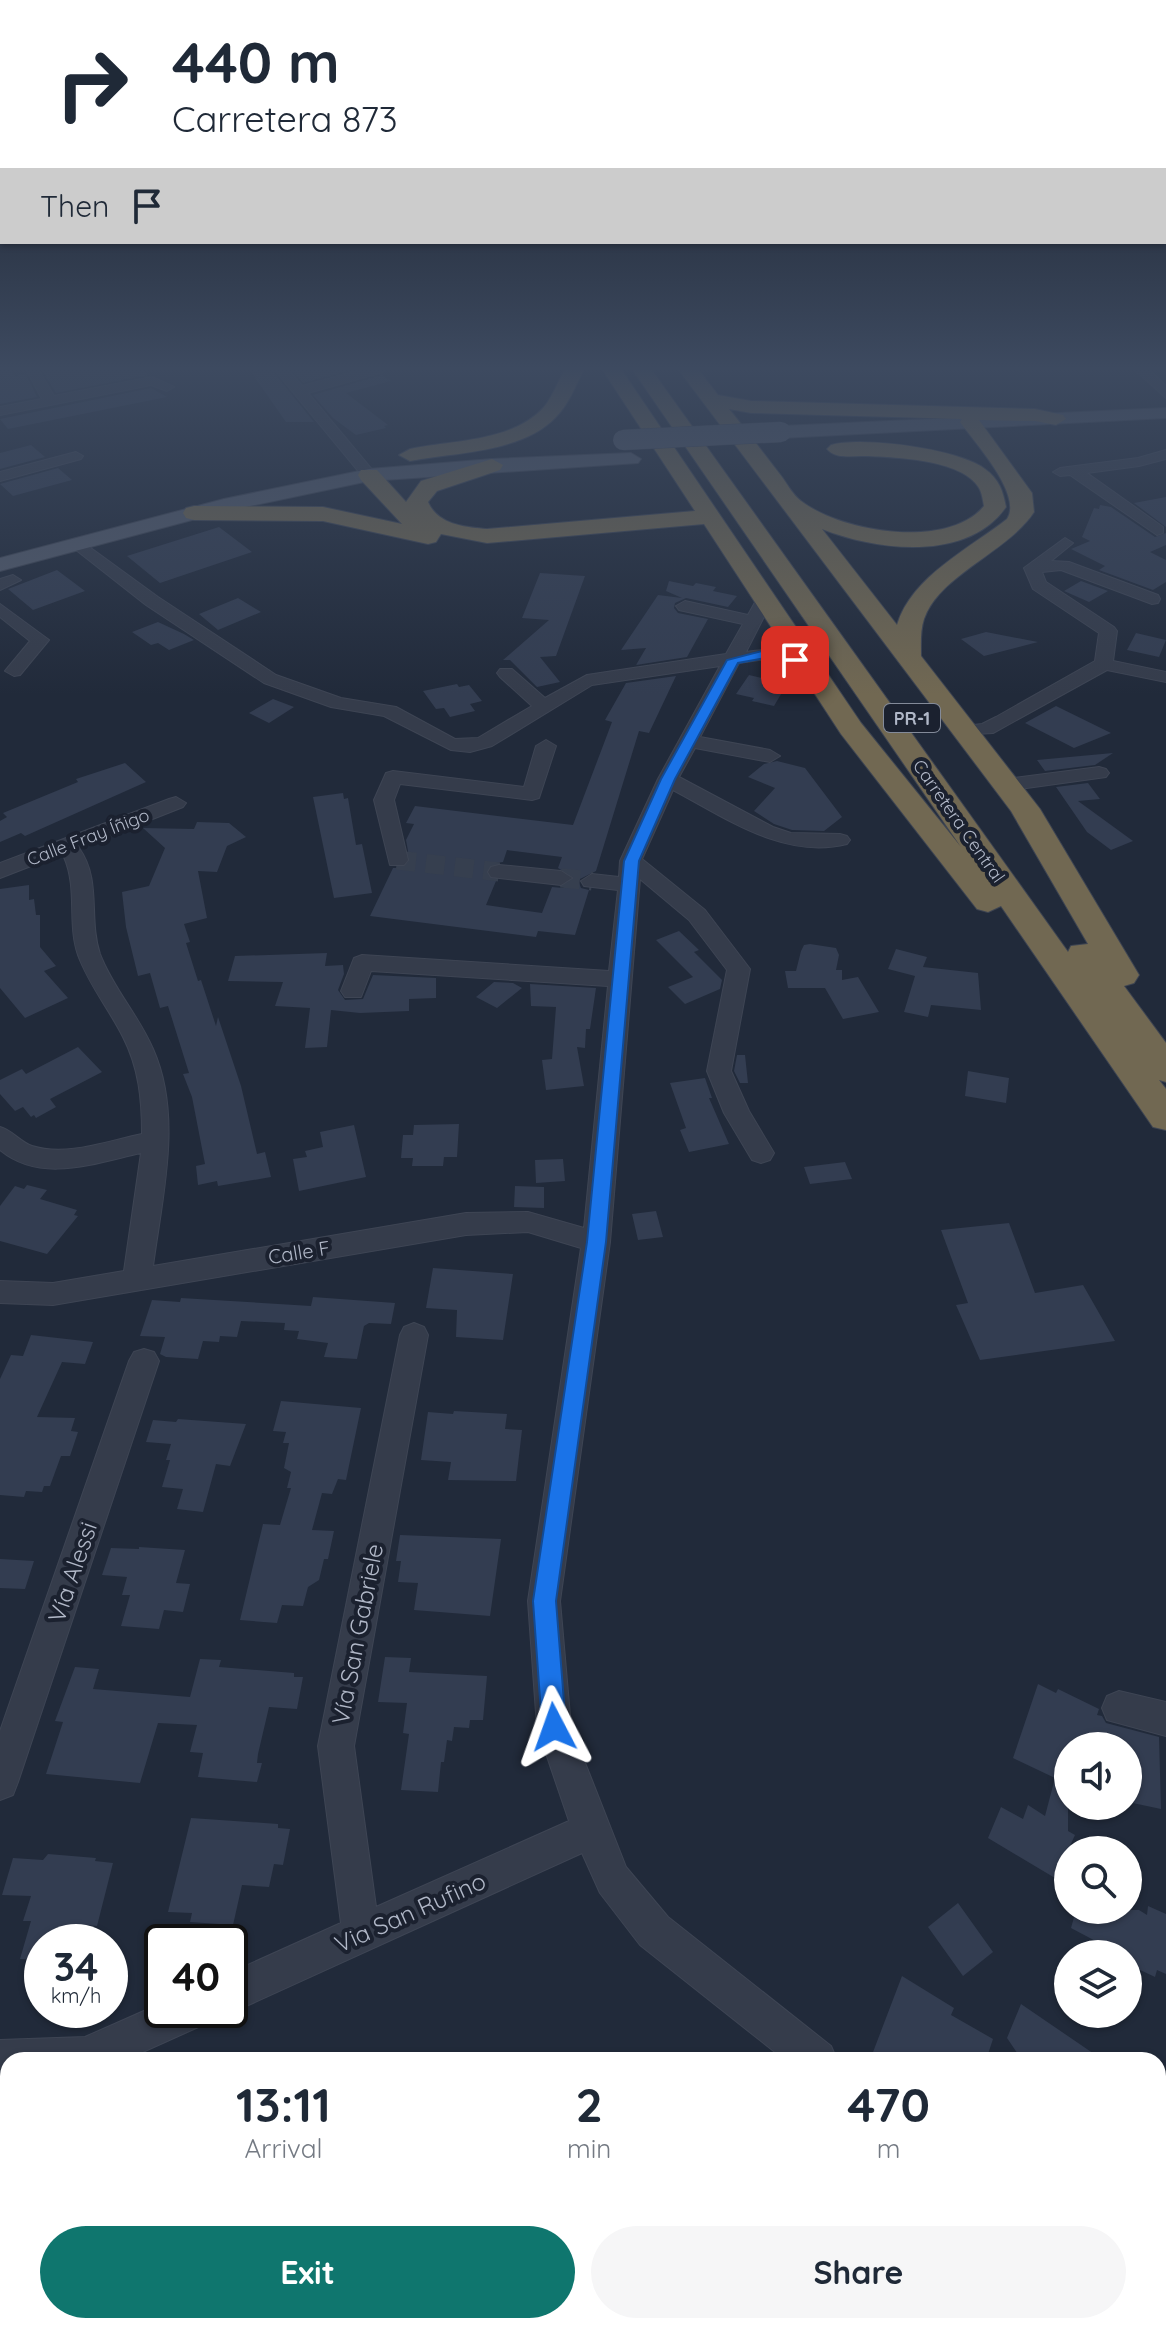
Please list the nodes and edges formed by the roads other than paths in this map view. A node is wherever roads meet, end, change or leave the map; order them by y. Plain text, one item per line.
1 (299, 478) edge
2 (327, 478) edge
3 (373, 478) edge
4 (453, 478) edge
5 (722, 478) edge
6 (734, 478) edge
7 (771, 478) edge
8 (981, 478) edge
9 (1010, 478) edge
10 (1076, 478) edge
11 (684, 479) joint
12 (791, 505) junction
13 (194, 513) junction
14 (713, 521) junction
15 (616, 526) junction
16 (1157, 530) dead end
17 (77, 543) junction
18 (1065, 543) dead end
19 (464, 544) junction
20 (0, 546) edge
21 (1032, 568) junction
22 (4, 577) edge
23 (1152, 599) dead end
24 (685, 606) dead end
25 (0, 609) edge
26 (759, 611) junction
27 (908, 659) junction
28 (733, 660) junction
29 (1104, 664) junction
30 (808, 667) junction
31 (14, 671) edge
32 (506, 673) dead end
33 (1166, 677) edge
34 (542, 705) junction
35 (964, 731) junction
36 (690, 741) junction
37 (546, 746) dead end
38 (770, 756) dead end
39 (1099, 773) dead end
40 (668, 779) junction
41 (1006, 785) junction
42 (176, 803) dead end
43 (840, 840) dead end
44 (67, 846) junction
45 (397, 860) dead end
46 (0, 871) edge
47 (499, 872) tunnel mouth
48 (630, 873) junction
49 (561, 878) tunnel mouth
50 (592, 881) tunnel mouth
51 (620, 979) junction
52 (353, 991) dead end
53 (1154, 1068) edge
54 (1166, 1117) edge
55 (0, 1136) edge
56 (155, 1141) junction
57 (761, 1153) dead end
58 (596, 1242) junction
59 (137, 1278) junction
60 (0, 1292) edge
61 (414, 1335) dead end
62 (144, 1361) dead end
63 (1119, 1708) dead end
64 (1166, 1719) edge
65 (0, 1782) edge
66 (591, 1830) junction
67 (361, 1934) junction
68 (248, 1985) edge
69 (151, 2028) edge
70 (97, 2052) edge
71 (807, 2052) edge

1 - 20 main road
2 - 13 main road
3 - 19 highway
4 - 15 highway
5 - 53 highway, Carretera Central / PR-1
6 - 53 highway, Carretera Central / PR-1
7 - 12 highway
8 - 12 highway
9 - 27 highway
10 - 16 street
11 - 14 highway
11 - 15 highway
12 - 27 highway
13 - 17 main road
13 - 19 highway
14 - 15 highway
14 - 19 highway
14 - 26 highway
17 - 22 main road
17 - 34 street
18 - 21 street
21 - 23 street
21 - 29 street
24 - 26 street
25 - 31 street
26 - 28 street
26 - 30 highway
27 - 35 highway
28 - 30 street
28 - 34 street
28 - 36 street
29 - 33 street
29 - 35 street
30 - 53 highway
32 - 34 street
35 - 41 highway
36 - 38 street
36 - 40 street
37 - 45 street
39 - 41 street
40 - 43 street
40 - 48 street
41 - 53 highway
42 - 44 street, Calle Fray Íñigo
44 - 46 street, Calle Fray Íñigo
44 - 56 street
47 - 49 street
48 - 50 street
48 - 51 street
48 - 57 street
51 - 52 street
51 - 58 street
53 - 54 highway, Carretera Central / PR-1
55 - 56 street
56 - 59 street
58 - 59 street, Calle F
58 - 66 street
59 - 60 street, Calle F
61 - 67 street, Vía San Gabriele
62 - 65 street, Vía Alessi
63 - 64 street
66 - 67 street, Via San Rufino
66 - 71 street
67 - 68 street, Via San Rufino
69 - 70 street

